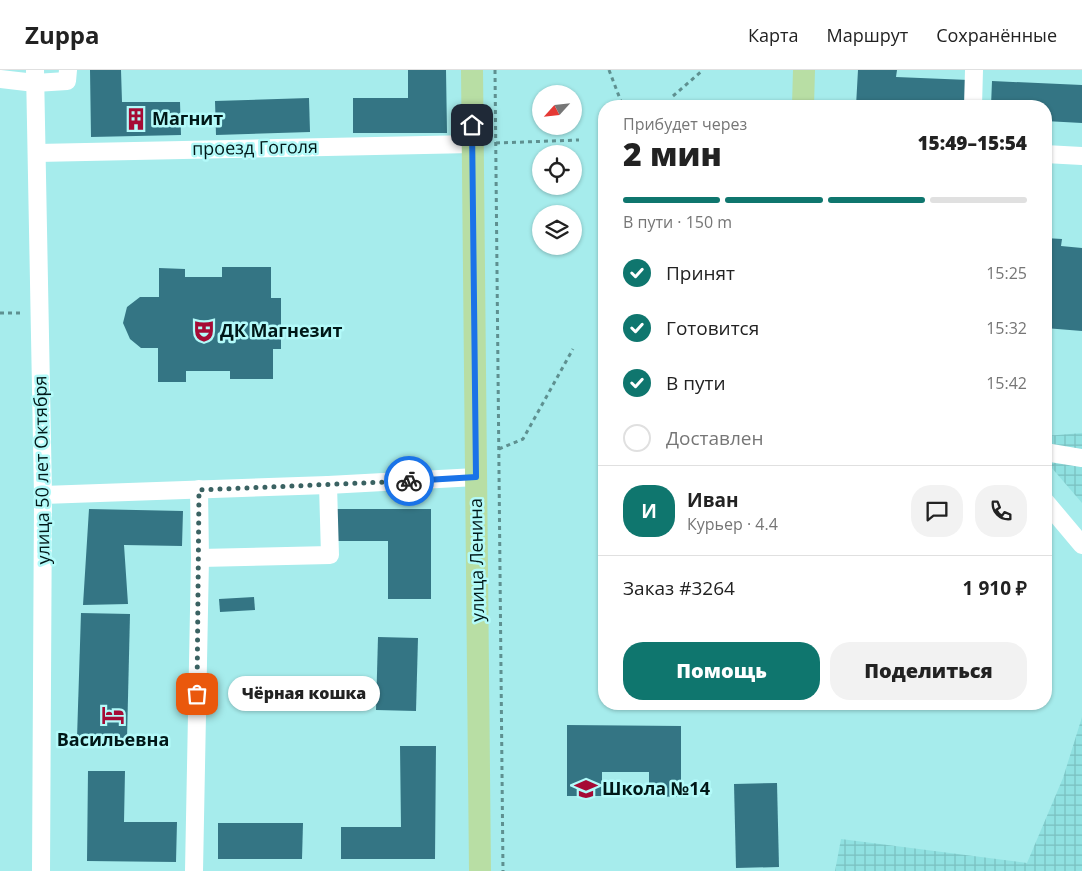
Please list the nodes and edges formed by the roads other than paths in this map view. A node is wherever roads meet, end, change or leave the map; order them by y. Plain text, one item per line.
1 (68, 70) edge
2 (472, 70) edge
3 (804, 70) edge
4 (974, 70) edge
5 (35, 76) edge
6 (0, 79) edge
7 (803, 100) edge
8 (973, 100) edge
9 (473, 144) junction
10 (37, 153) junction
11 (1052, 154) edge
12 (1082, 156) edge
13 (1052, 453) edge
14 (1082, 458) edge
15 (476, 477) junction
16 (328, 485) junction
17 (199, 490) junction
18 (43, 495) junction
19 (1052, 509) edge
20 (1082, 545) edge
21 (200, 558) junction
22 (41, 871) edge
23 (194, 871) edge
24 (480, 871) edge

1 - 5 street
2 - 9 main road, улица Ленина
3 - 7 main road
4 - 8 street
5 - 6 street
5 - 10 street, улица 50 лет Октября
9 - 10 street, проезд Гоголя
9 - 15 main road, улица Ленина
10 - 18 street, улица 50 лет Октября
11 - 12 street
13 - 14 street
15 - 16 street
15 - 24 main road, улица Ленина
16 - 17 street
16 - 21 street
17 - 18 street
17 - 21 street
18 - 22 street, улица 50 лет Октября
19 - 20 street
21 - 23 street

